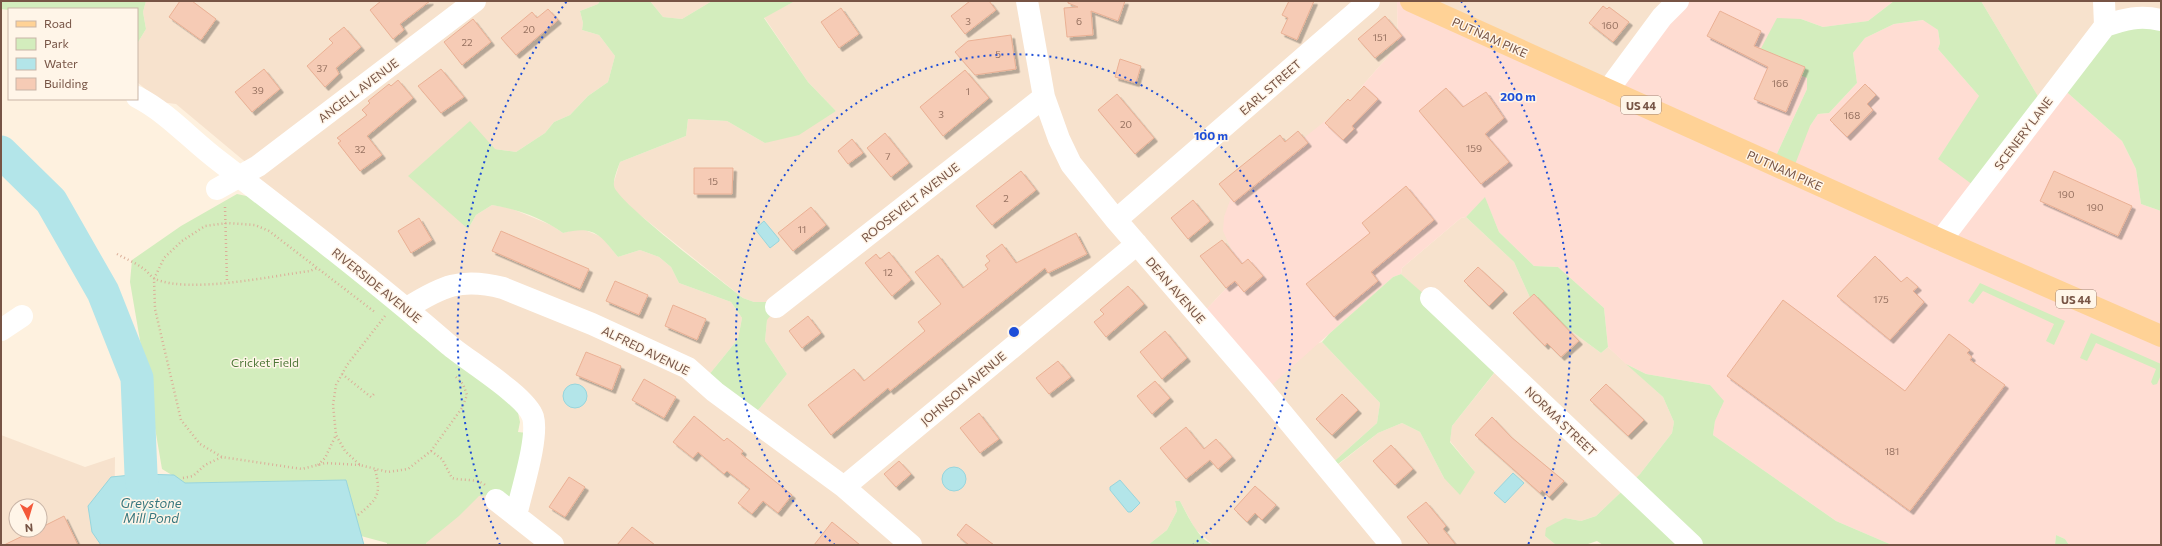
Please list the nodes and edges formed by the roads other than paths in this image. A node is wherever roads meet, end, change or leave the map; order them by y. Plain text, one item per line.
1 (475, 1) edge
2 (1027, 1) edge
3 (1369, 1) edge
4 (1411, 1) edge
5 (1678, 1) edge
6 (2104, 1) edge
7 (2161, 20) edge
8 (2105, 26) junction
9 (1608, 90) junction
10 (1044, 97) junction
11 (138, 98) edge
12 (226, 184) junction
13 (1116, 220) junction
14 (1940, 240) junction
15 (1137, 244) junction
16 (1431, 298) dead end
17 (402, 304) junction
18 (776, 307) dead end
19 (22, 316) dead end
20 (1, 330) edge
21 (2161, 336) edge
22 (844, 487) junction
23 (496, 500) road end
24 (516, 516) junction
25 (553, 545) edge
26 (911, 545) edge
27 (1391, 545) edge
28 (1692, 545) edge

1 - 12 street, ANGELL AVENUE
2 - 10 street, DEAN AVENUE
3 - 13 street, EARL STREET
4 - 9 main road, PUTNAM PIKE / US 44
5 - 9 street
6 - 8 street
7 - 8 street
8 - 14 street, SCENERY LANE
9 - 14 main road, PUTNAM PIKE / US 44
10 - 13 street, DEAN AVENUE
10 - 18 street, ROOSEVELT AVENUE
11 - 12 street, RIVERSIDE AVENUE
12 - 17 street, RIVERSIDE AVENUE
13 - 15 street, DEAN AVENUE
14 - 21 main road, PUTNAM PIKE / US 44
15 - 22 street, JOHNSON AVENUE
15 - 27 street, DEAN AVENUE
16 - 28 street, NORMA STREET
17 - 22 street, ALFRED AVENUE
17 - 24 street, RIVERSIDE AVENUE
19 - 20 street
22 - 26 street, ALFRED AVENUE
23 - 24 street
24 - 25 street

